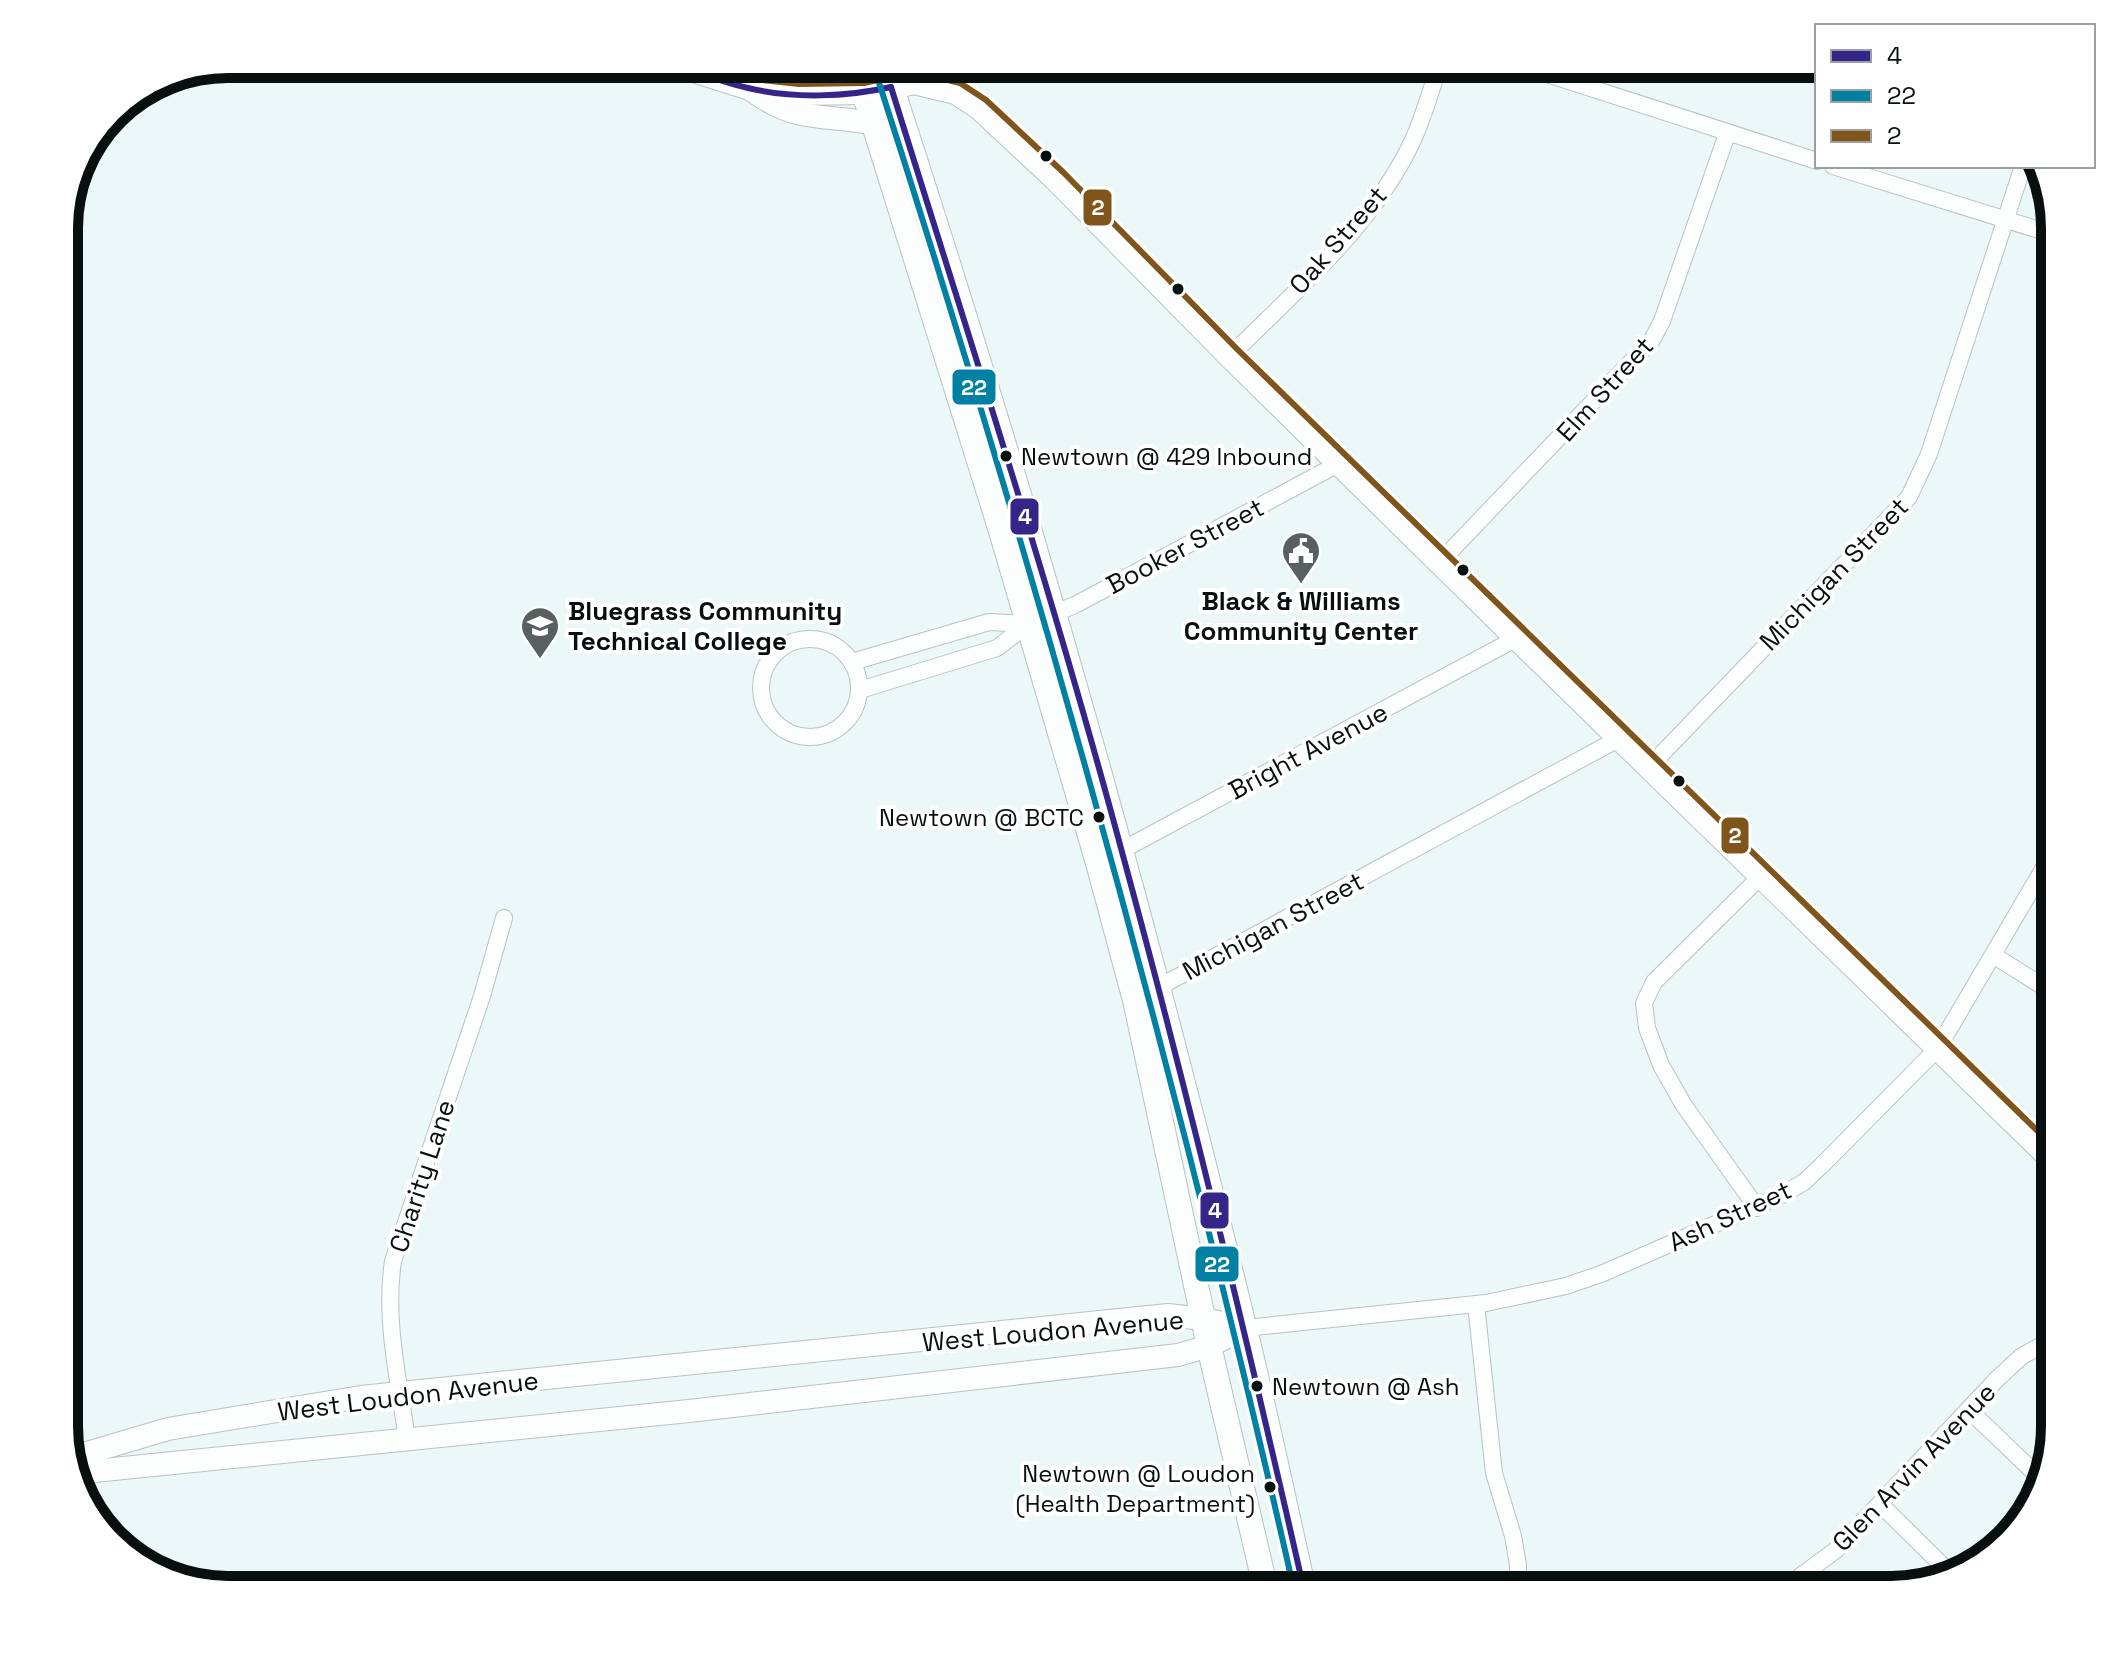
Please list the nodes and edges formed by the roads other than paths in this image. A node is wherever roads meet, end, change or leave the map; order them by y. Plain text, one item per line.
1 (715, 78) edge
2 (795, 78) edge
3 (860, 78) edge
4 (885, 78) edge
5 (889, 78) edge
6 (897, 78) edge
7 (1435, 78) edge
8 (1558, 78) edge
9 (750, 89) junction
10 (865, 93) junction
11 (874, 124) junction
12 (1727, 134) junction
13 (1815, 160) edge
14 (1840, 168) edge
15 (2022, 168) edge
16 (2006, 219) junction
17 (2041, 230) edge
18 (1230, 356) junction
19 (1340, 463) junction
20 (1440, 562) junction
21 (1054, 615) junction
22 (1028, 624) junction
23 (1517, 638) junction
24 (852, 662) junction
25 (860, 690) junction
26 (1622, 737) junction
27 (1651, 765) junction
28 (1122, 851) junction
29 (1098, 863) junction
30 (2041, 873) edge
31 (1762, 875) junction
32 (504, 918) dead end
33 (1993, 955) junction
34 (2041, 985) edge
35 (1158, 989) junction
36 (1135, 1000) junction
37 (1938, 1048) junction
38 (2041, 1148) edge
39 (1757, 1208) junction
40 (1476, 1304) junction
41 (1204, 1319) junction
42 (1245, 1328) junction
43 (1209, 1346) junction
44 (2041, 1346) edge
45 (401, 1394) junction
46 (1969, 1410) junction
47 (407, 1440) junction
48 (81, 1455) edge
49 (85, 1472) edge
50 (2034, 1472) edge
51 (1880, 1504) junction
52 (1944, 1567) edge
53 (1263, 1576) edge
54 (1301, 1576) edge
55 (1518, 1576) edge
56 (1801, 1576) edge

1 - 9 main road
2 - 9 main road
3 - 10 main road
4 - 10 main road
5 - 21 main road
6 - 18 main road
7 - 18 street, Oak Street
8 - 12 street
9 - 10 main road
9 - 11 main road
10 - 11 main road
11 - 22 main road
12 - 13 street
12 - 20 street, Elm Street
14 - 16 street
15 - 16 street, Michigan Street
16 - 17 street
16 - 27 street, Michigan Street
18 - 19 main road
19 - 20 main road
19 - 21 street, Booker Street
20 - 23 main road
21 - 22 street, Booker Street
21 - 28 main road
22 - 24 street
22 - 25 street
22 - 29 main road
23 - 26 main road
23 - 28 street, Bright Avenue
24 - 25 street
24 - 25 street
26 - 27 main road
26 - 35 street, Michigan Street
27 - 31 main road
28 - 29 street, Bright Avenue
28 - 35 main road
29 - 36 main road
30 - 33 street, Ash Street
31 - 37 main road
31 - 39 street
32 - 45 street, Charity Lane
33 - 34 street
33 - 37 street, Ash Street
35 - 36 street, Michigan Street
35 - 42 main road
36 - 41 main road
37 - 38 main road
37 - 39 street, Ash Street
39 - 40 street, Ash Street
40 - 42 street, Ash Street
40 - 55 street
41 - 42 main road, West Loudon Avenue
41 - 43 main road
41 - 45 main road, West Loudon Avenue
42 - 43 main road, West Loudon Avenue
42 - 54 main road
43 - 47 main road, West Loudon Avenue
43 - 53 main road
44 - 46 street, Glen Arvin Avenue
45 - 47 street, Charity Lane
45 - 48 main road, West Loudon Avenue
46 - 50 street
46 - 51 street, Glen Arvin Avenue
47 - 49 main road, West Loudon Avenue
51 - 52 street
51 - 56 street, Glen Arvin Avenue

